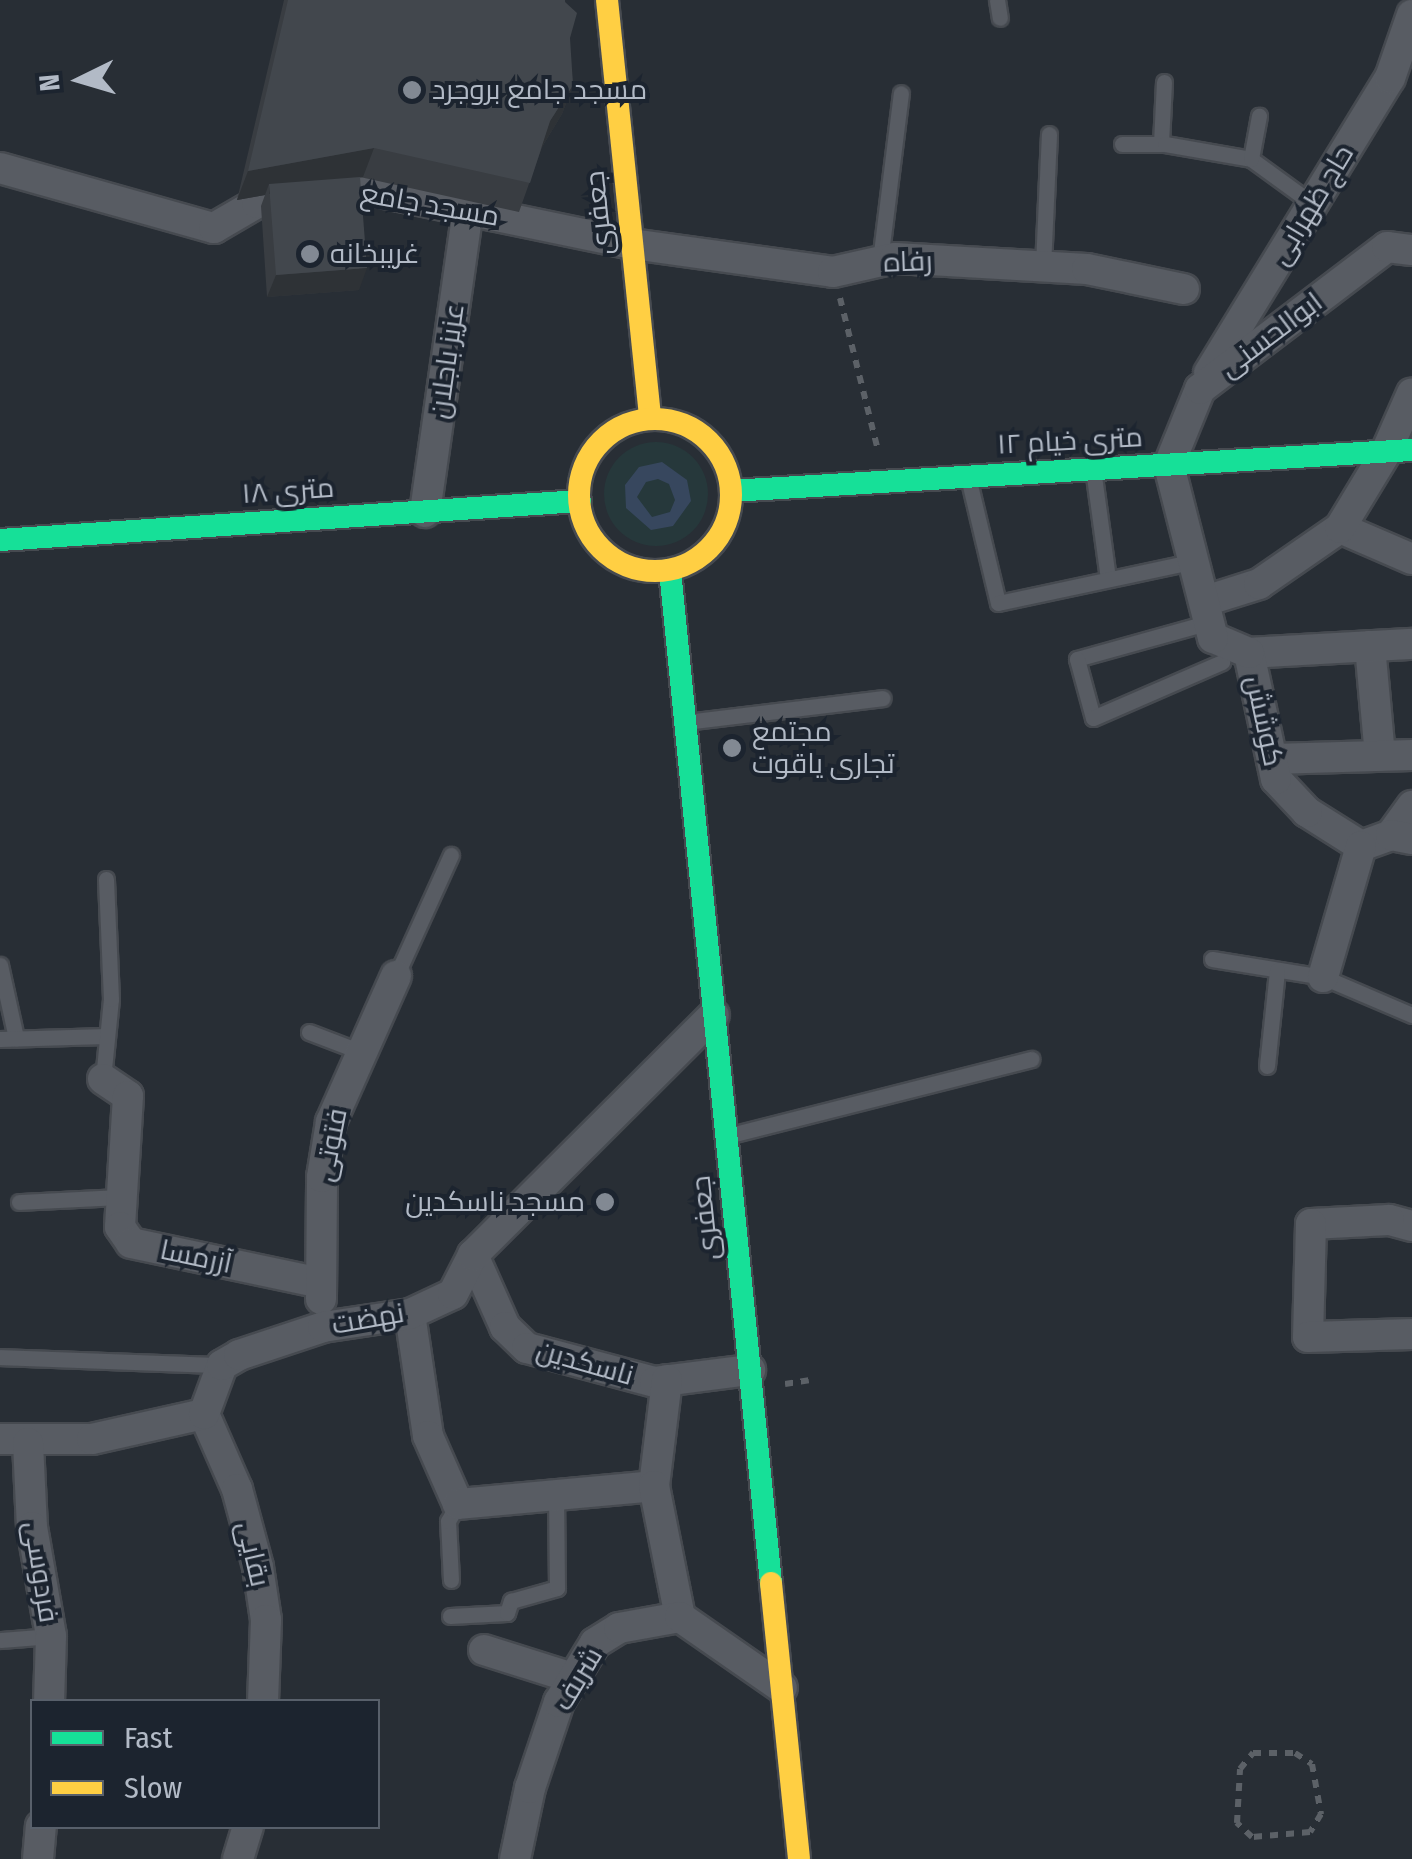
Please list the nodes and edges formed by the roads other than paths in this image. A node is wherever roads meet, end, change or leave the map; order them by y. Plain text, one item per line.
1 (607, 0) edge
2 (997, 0) edge
3 (1412, 15) edge
4 (1000, 18) dead end
5 (1164, 82) dead end
6 (901, 93) dead end
7 (1258, 116) dead end
8 (1050, 134) dead end
9 (1122, 144) dead end
10 (1161, 144) junction
11 (1251, 159) junction
12 (0, 168) edge
13 (1313, 204) junction
14 (468, 210) junction
15 (632, 244) junction
16 (1412, 250) edge
17 (880, 260) junction
18 (1044, 266) junction
19 (1184, 289) dead end
20 (1200, 389) junction
21 (1412, 393) edge
22 (650, 419) junction
23 (1399, 451) edge
24 (1169, 465) junction
25 (1093, 469) junction
26 (968, 477) junction
27 (732, 491) junction
28 (580, 502) junction
29 (425, 512) junction
30 (1340, 528) junction
31 (0, 540) edge
32 (1412, 558) edge
33 (1195, 561) junction
34 (670, 570) junction
35 (1108, 579) junction
36 (1220, 635) junction
37 (1412, 644) edge
38 (1370, 646) junction
39 (883, 698) dead end
40 (686, 722) junction
41 (1412, 755) edge
42 (1380, 756) junction
43 (1272, 759) junction
44 (1412, 806) edge
45 (1401, 837) edge
46 (1361, 846) junction
47 (452, 855) dead end
48 (106, 879) dead end
49 (1212, 960) dead end
50 (0, 966) edge
51 (1277, 971) junction
52 (396, 976) joint
53 (1323, 977) junction
54 (714, 1015) junction
55 (1412, 1015) edge
56 (309, 1032) dead end
57 (107, 1036) junction
58 (8, 1038) edge
59 (361, 1052) junction
60 (1032, 1059) dead end
61 (1267, 1066) dead end
62 (103, 1079) joint
63 (727, 1136) junction
64 (122, 1197) junction
65 (19, 1202) dead end
66 (1412, 1226) edge
67 (473, 1254) junction
68 (320, 1283) junction
69 (410, 1314) junction
70 (323, 1327) junction
71 (1412, 1334) edge
72 (0, 1357) edge
73 (222, 1364) junction
74 (750, 1370) junction
75 (667, 1380) junction
76 (204, 1414) junction
77 (14, 1441) edge
78 (654, 1486) junction
79 (556, 1495) junction
80 (458, 1504) junction
81 (451, 1580) dead end
82 (450, 1616) dead end
83 (680, 1617) junction
84 (51, 1636) junction
85 (0, 1640) edge
86 (484, 1650) dead end
87 (573, 1678) junction
88 (782, 1688) junction
89 (49, 1699) edge
90 (263, 1699) edge
91 (40, 1829) edge
92 (247, 1829) edge
93 (38, 1859) edge
94 (238, 1859) edge
95 (515, 1859) edge
96 (798, 1859) edge

1 - 15 street, جعفری
2 - 4 lane
3 - 13 street, حاج ظهرابی
5 - 10 lane
6 - 17 lane
7 - 11 lane
8 - 18 lane
9 - 10 lane
10 - 11 lane
11 - 13 lane
12 - 14 street, مسجد جامع
13 - 20 street, حاج ظهرابی
14 - 15 street, مسجد جامع
14 - 29 street, عزیز باجلان
15 - 17 street, رفاه
15 - 22 street, جعفری
16 - 20 street, ابوالحسنی
17 - 18 street, رفاه
18 - 19 street, رفاه
20 - 24 street, ابوالحسنی
21 - 23 street
22 - 27 street
22 - 28 street
23 - 24 street, ۱۲ متری خیام
23 - 30 street
24 - 25 street, ۱۲ متری خیام
24 - 33 street, کوشش
25 - 26 street, ۱۲ متری خیام
25 - 35 lane
26 - 27 street, ۱۲ متری خیام
26 - 35 lane
27 - 34 street
28 - 29 street, ۱۸ متری
28 - 34 street
29 - 31 street, ۱۸ متری
30 - 32 street
30 - 36 street
33 - 35 lane
33 - 36 street, کوشش
34 - 40 street, جعفری
36 - 36 lane
36 - 38 street
36 - 43 street, کوشش
37 - 38 street
38 - 42 street
39 - 40 lane
40 - 54 street, جعفری
41 - 42 street
42 - 43 street
43 - 46 street, کوشش
44 - 45 street
45 - 46 street
46 - 53 street
47 - 52 lane
48 - 57 lane
49 - 51 lane
50 - 58 lane
51 - 53 lane
51 - 61 lane
52 - 59 street, فتوتی
53 - 55 lane
54 - 63 street, جعفری
54 - 67 street, نهضت
56 - 59 lane
57 - 58 lane
57 - 62 lane
59 - 68 street, فتوتی
60 - 63 lane
62 - 64 street, آزرمسا
63 - 74 street, جعفری
64 - 65 lane
64 - 68 street, آزرمسا
66 - 71 street
67 - 69 street, نهضت
67 - 75 street, ناسکدین
68 - 70 street, فتوتی
69 - 70 street, نهضت
69 - 80 street
70 - 73 street, نهضت
72 - 73 lane
73 - 76 street
74 - 75 street, ناسکدین
74 - 88 street, جعفری
75 - 78 street
76 - 77 street
76 - 90 street, بقایی
77 - 84 street, فردوسی
78 - 79 street
78 - 83 street
79 - 80 street
79 - 82 lane
80 - 81 lane
83 - 87 street, شریف
83 - 88 street
84 - 85 lane
84 - 89 street, فردوسی
86 - 87 street
87 - 95 street, شریف
88 - 96 street, جعفری
91 - 93 street
92 - 94 street

